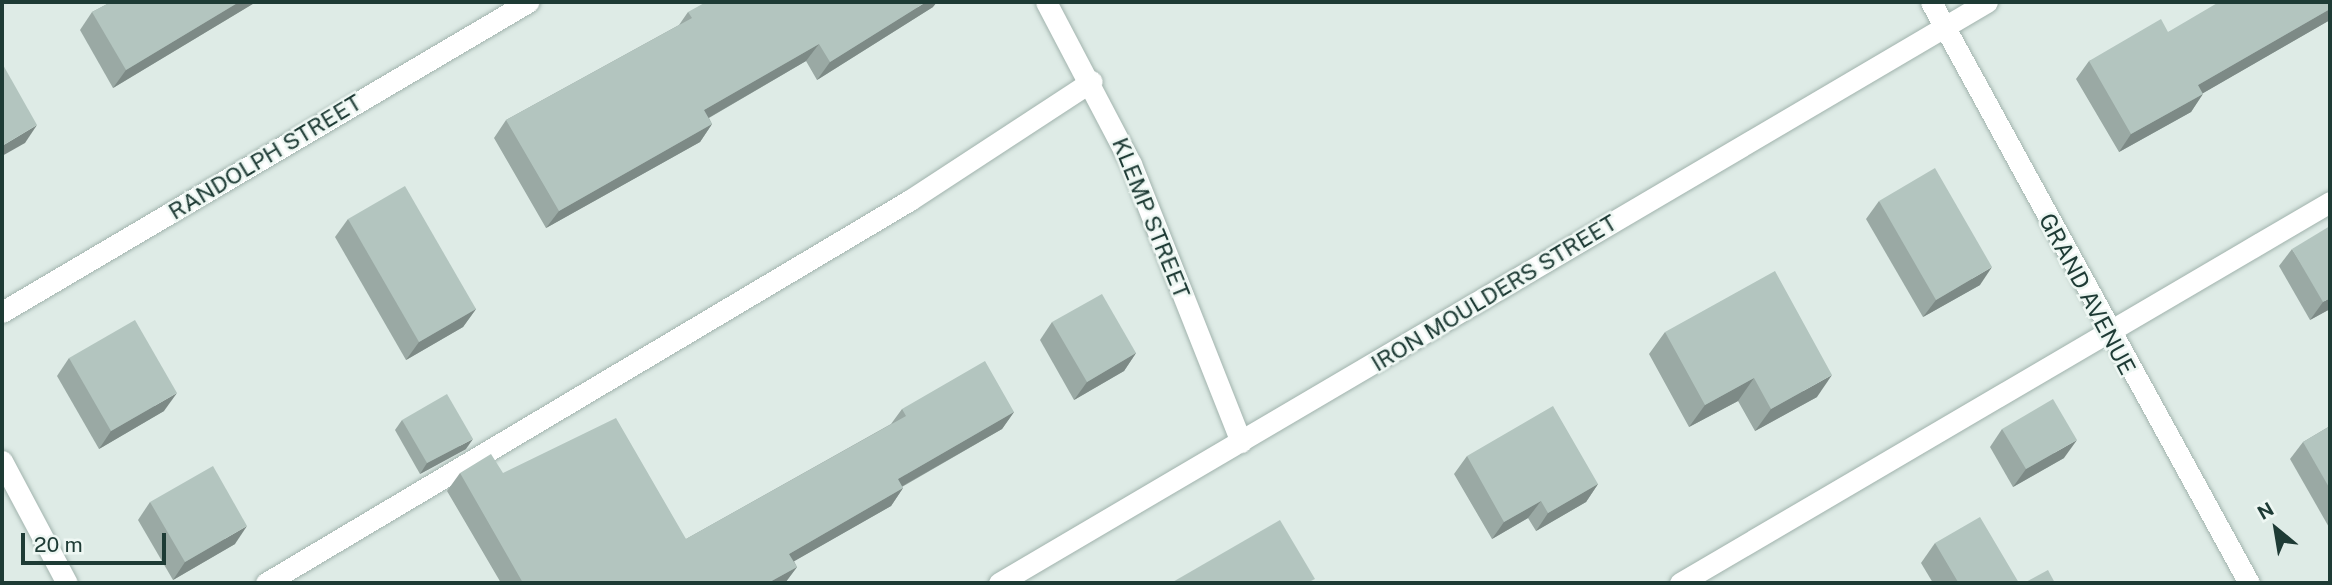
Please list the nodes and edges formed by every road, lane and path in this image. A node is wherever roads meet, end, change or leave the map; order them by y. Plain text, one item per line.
1 (528, 2) edge
2 (1046, 2) edge
3 (1931, 2) edge
4 (1987, 2) edge
5 (1944, 27) junction
6 (1092, 81) junction
7 (2330, 202) edge
8 (2, 312) edge
9 (2108, 335) junction
10 (1241, 442) junction
11 (2, 461) edge
12 (67, 583) edge
13 (266, 583) edge
14 (999, 583) edge
15 (1680, 583) edge
16 (2249, 583) edge

1 - 8 street, RANDOLPH STREET
2 - 6 street, KLEMP STREET
3 - 5 street, GRAND AVENUE
4 - 5 street, IRON MOULDERS STREET
5 - 9 street, GRAND AVENUE
5 - 10 street, IRON MOULDERS STREET
6 - 10 street, KLEMP STREET
6 - 13 street
7 - 9 street
9 - 15 street
9 - 16 street, GRAND AVENUE
10 - 14 street, IRON MOULDERS STREET
11 - 12 street

